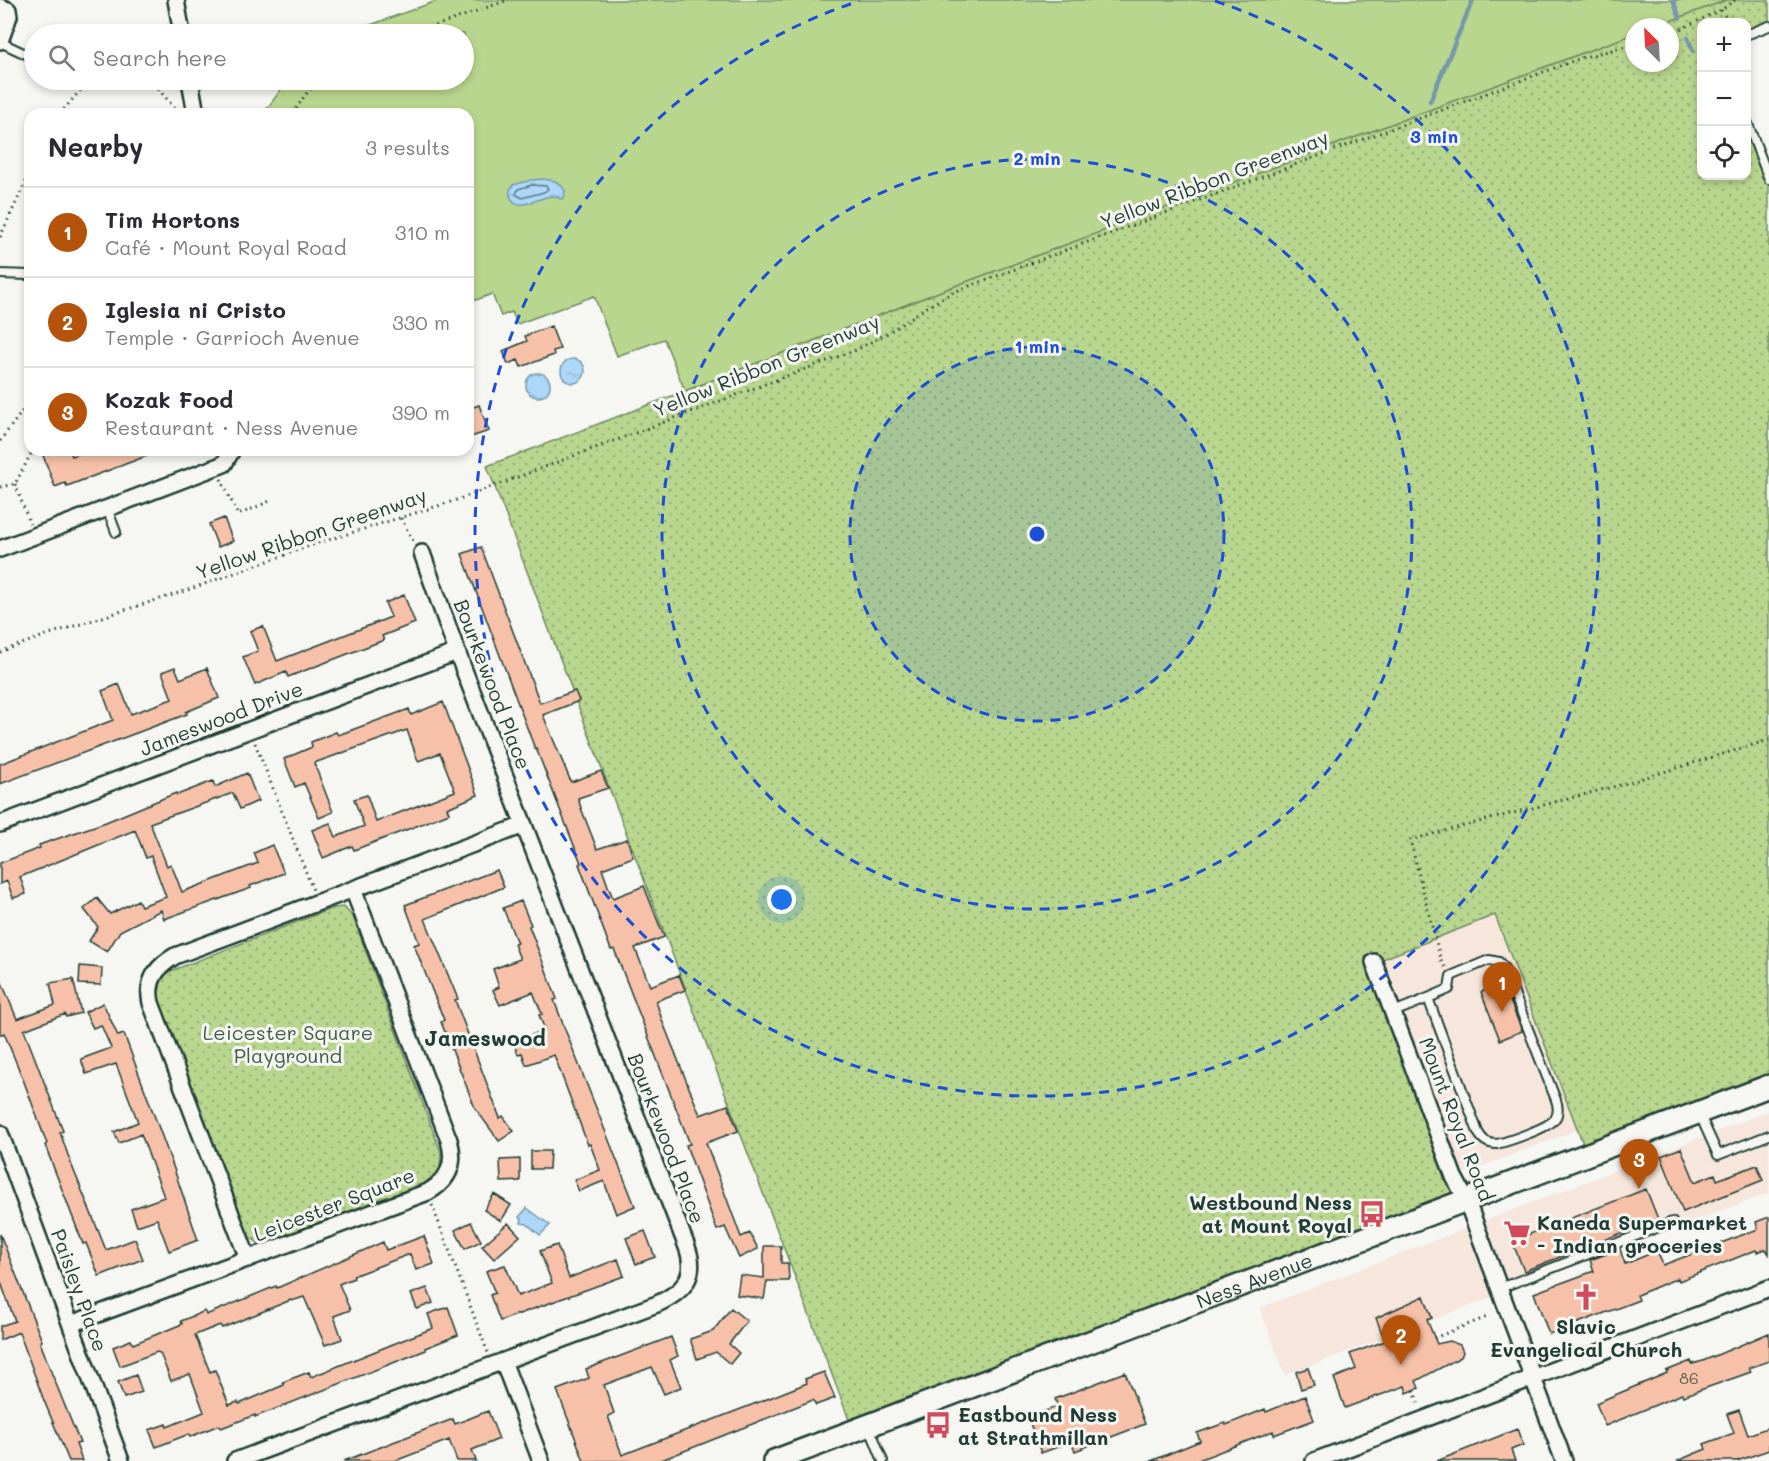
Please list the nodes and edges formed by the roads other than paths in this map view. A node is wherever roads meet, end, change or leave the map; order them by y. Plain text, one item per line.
1 (176, 0) edge
2 (4, 9) edge
3 (180, 24) edge
4 (1769, 26) edge
5 (1751, 33) edge
6 (0, 41) edge
7 (24, 53) edge
8 (192, 90) edge
9 (195, 108) edge
10 (1749, 126) edge
11 (1769, 178) edge
12 (0, 274) edge
13 (24, 274) edge
14 (229, 456) edge
15 (107, 508) junction
16 (116, 532) dead end
17 (0, 549) edge
18 (422, 553) road end
19 (458, 652) junction
20 (0, 824) edge
21 (524, 825) junction
22 (353, 889) junction
23 (1374, 962) dead end
24 (1428, 998) junction
25 (1393, 1012) junction
26 (1769, 1086) edge
27 (1699, 1112) junction
28 (0, 1133) edge
29 (1769, 1135) edge
30 (1466, 1200) junction
31 (1672, 1222) dead end
32 (248, 1259) junction
33 (1500, 1288) junction
34 (1769, 1288) edge
35 (70, 1323) junction
36 (498, 1363) junction
37 (1533, 1377) junction
38 (868, 1425) junction
39 (121, 1461) edge
40 (235, 1461) edge
41 (541, 1461) edge
42 (774, 1461) edge
43 (883, 1461) edge
44 (1314, 1461) edge
45 (1564, 1461) edge

1 - 3 street
2 - 6 street
4 - 5 lane
6 - 7 lane
8 - 9 street
10 - 11 lane
12 - 13 lane
14 - 15 street
15 - 16 lane
15 - 17 street
18 - 19 street, Bourkewood Place
19 - 20 street, Jameswood Drive
19 - 21 street, Bourkewood Place
21 - 22 street, Leicester Square
21 - 36 street, Bourkewood Place
22 - 32 street, Leicester Square
22 - 32 street, Leicester Square
23 - 25 street, Mount Royal Road
24 - 24 lane
24 - 25 lane
25 - 30 street, Mount Royal Road
26 - 27 main road, Ness Avenue
27 - 29 lane
27 - 30 main road, Ness Avenue
28 - 35 street, Paisley Place
30 - 33 street, Mount Royal Road
30 - 38 main road, Ness Avenue
31 - 33 lane
32 - 35 street, Leicester Square
33 - 37 street, Mount Royal Road
34 - 37 street
35 - 39 street, Paisley Place
36 - 40 street, Bourkewood Place
36 - 41 street
37 - 44 street
37 - 45 street, Mount Royal Road
38 - 42 main road, Ness Avenue
38 - 43 lane

